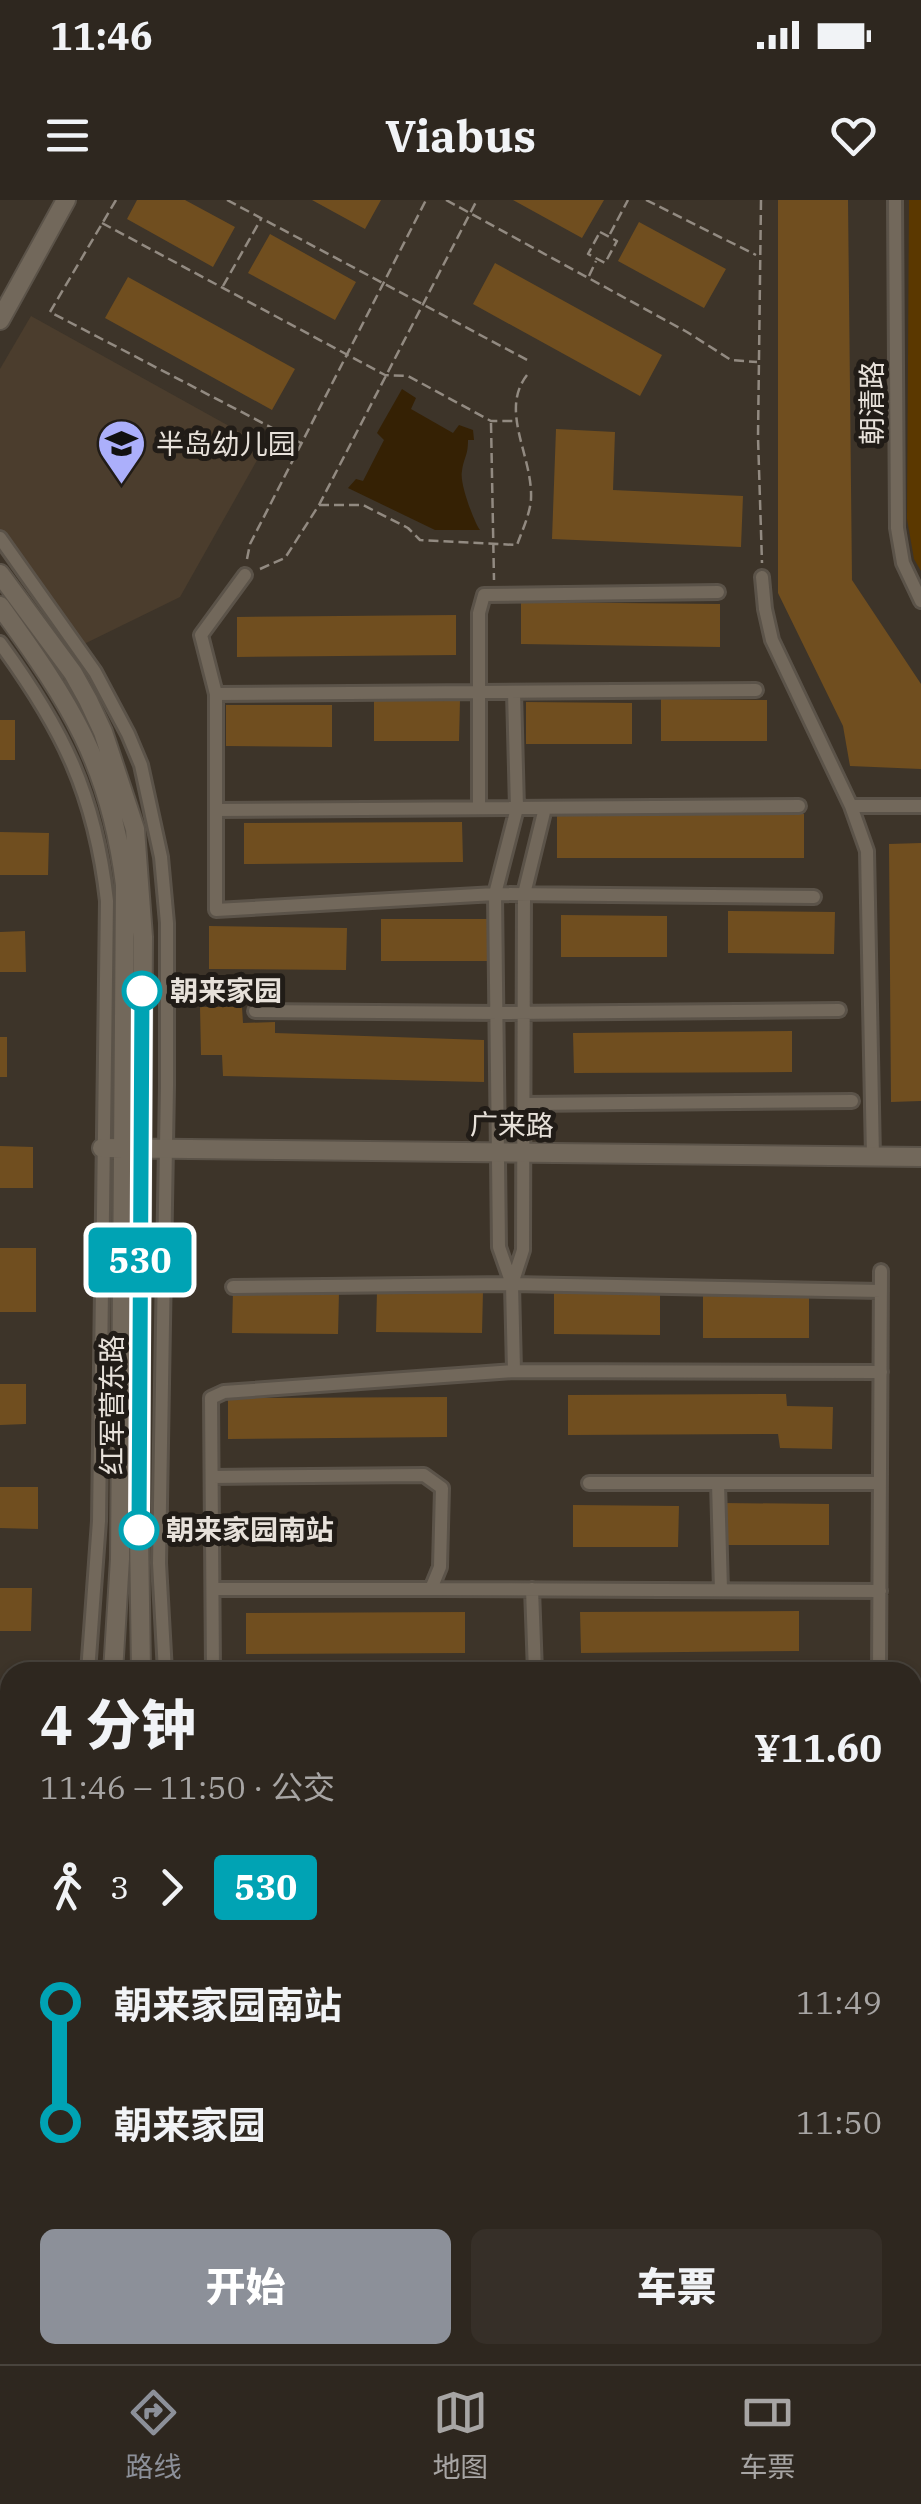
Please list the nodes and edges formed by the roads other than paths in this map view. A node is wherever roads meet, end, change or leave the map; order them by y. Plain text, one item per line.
1 (66, 200) edge
2 (895, 200) edge
3 (0, 320) edge
4 (0, 538) edge
5 (0, 574) edge
6 (244, 575) road end
7 (762, 577) road end
8 (718, 592) dead end
9 (921, 600) edge
10 (0, 606) edge
11 (0, 642) edge
12 (756, 690) dead end
13 (479, 692) junction
14 (514, 692) junction
15 (216, 694) junction
16 (799, 806) dead end
17 (851, 806) junction
18 (921, 806) edge
19 (479, 808) junction
20 (517, 808) junction
21 (545, 808) junction
22 (216, 810) junction
23 (495, 894) junction
24 (524, 894) junction
25 (814, 897) dead end
26 (839, 1010) dead end
27 (255, 1011) dead end
28 (498, 1013) junction
29 (524, 1013) junction
30 (852, 1101) dead end
31 (524, 1104) junction
32 (102, 1148) junction
33 (132, 1148) junction
34 (166, 1149) junction
35 (499, 1153) junction
36 (523, 1153) junction
37 (873, 1157) junction
38 (921, 1158) edge
39 (882, 1272) dead end
40 (512, 1284) junction
41 (233, 1287) dead end
42 (881, 1291) junction
43 (514, 1371) junction
44 (881, 1372) junction
45 (212, 1478) junction
46 (588, 1482) dead end
47 (718, 1482) junction
48 (880, 1482) junction
49 (213, 1589) junction
50 (431, 1589) junction
51 (532, 1589) junction
52 (721, 1590) junction
53 (880, 1591) junction
54 (89, 1662) edge
55 (114, 1662) edge
56 (141, 1662) edge
57 (163, 1662) edge
58 (213, 1662) edge
59 (535, 1662) edge
60 (879, 1662) edge

1 - 3 street
2 - 9 street, 朝清路
4 - 34 street
5 - 33 street, 红军营东路
6 - 15 street
7 - 17 street
8 - 13 street
10 - 33 street, 红军营东路
11 - 32 street
12 - 14 street
13 - 14 street
13 - 15 street
13 - 19 street
14 - 20 street
15 - 22 street
16 - 21 street
17 - 18 street
17 - 37 street
19 - 20 street
19 - 22 street
20 - 21 street
20 - 23 street
21 - 24 street
22 - 23 street
23 - 24 street
23 - 28 street
24 - 25 street
24 - 29 street
26 - 29 street
27 - 28 street
28 - 29 street
28 - 35 street
29 - 31 street
30 - 31 street
31 - 36 street
32 - 33 street, 广来路
32 - 54 street
33 - 34 street, 广来路
33 - 55 street, 红军营东路
33 - 56 street, 红军营东路
34 - 35 street, 广来路
34 - 57 street
35 - 36 street, 广来路
35 - 40 street
36 - 37 street, 广来路
36 - 40 street
37 - 38 street, 广来路
39 - 42 street
40 - 41 street
40 - 42 street
40 - 43 street
42 - 44 street
43 - 44 street
43 - 45 street
44 - 48 street
45 - 49 street
45 - 50 street
46 - 47 street
47 - 48 street
47 - 52 street
48 - 53 street
49 - 50 street
49 - 58 street
50 - 51 street
51 - 52 street
51 - 59 street
52 - 53 street
53 - 60 street

